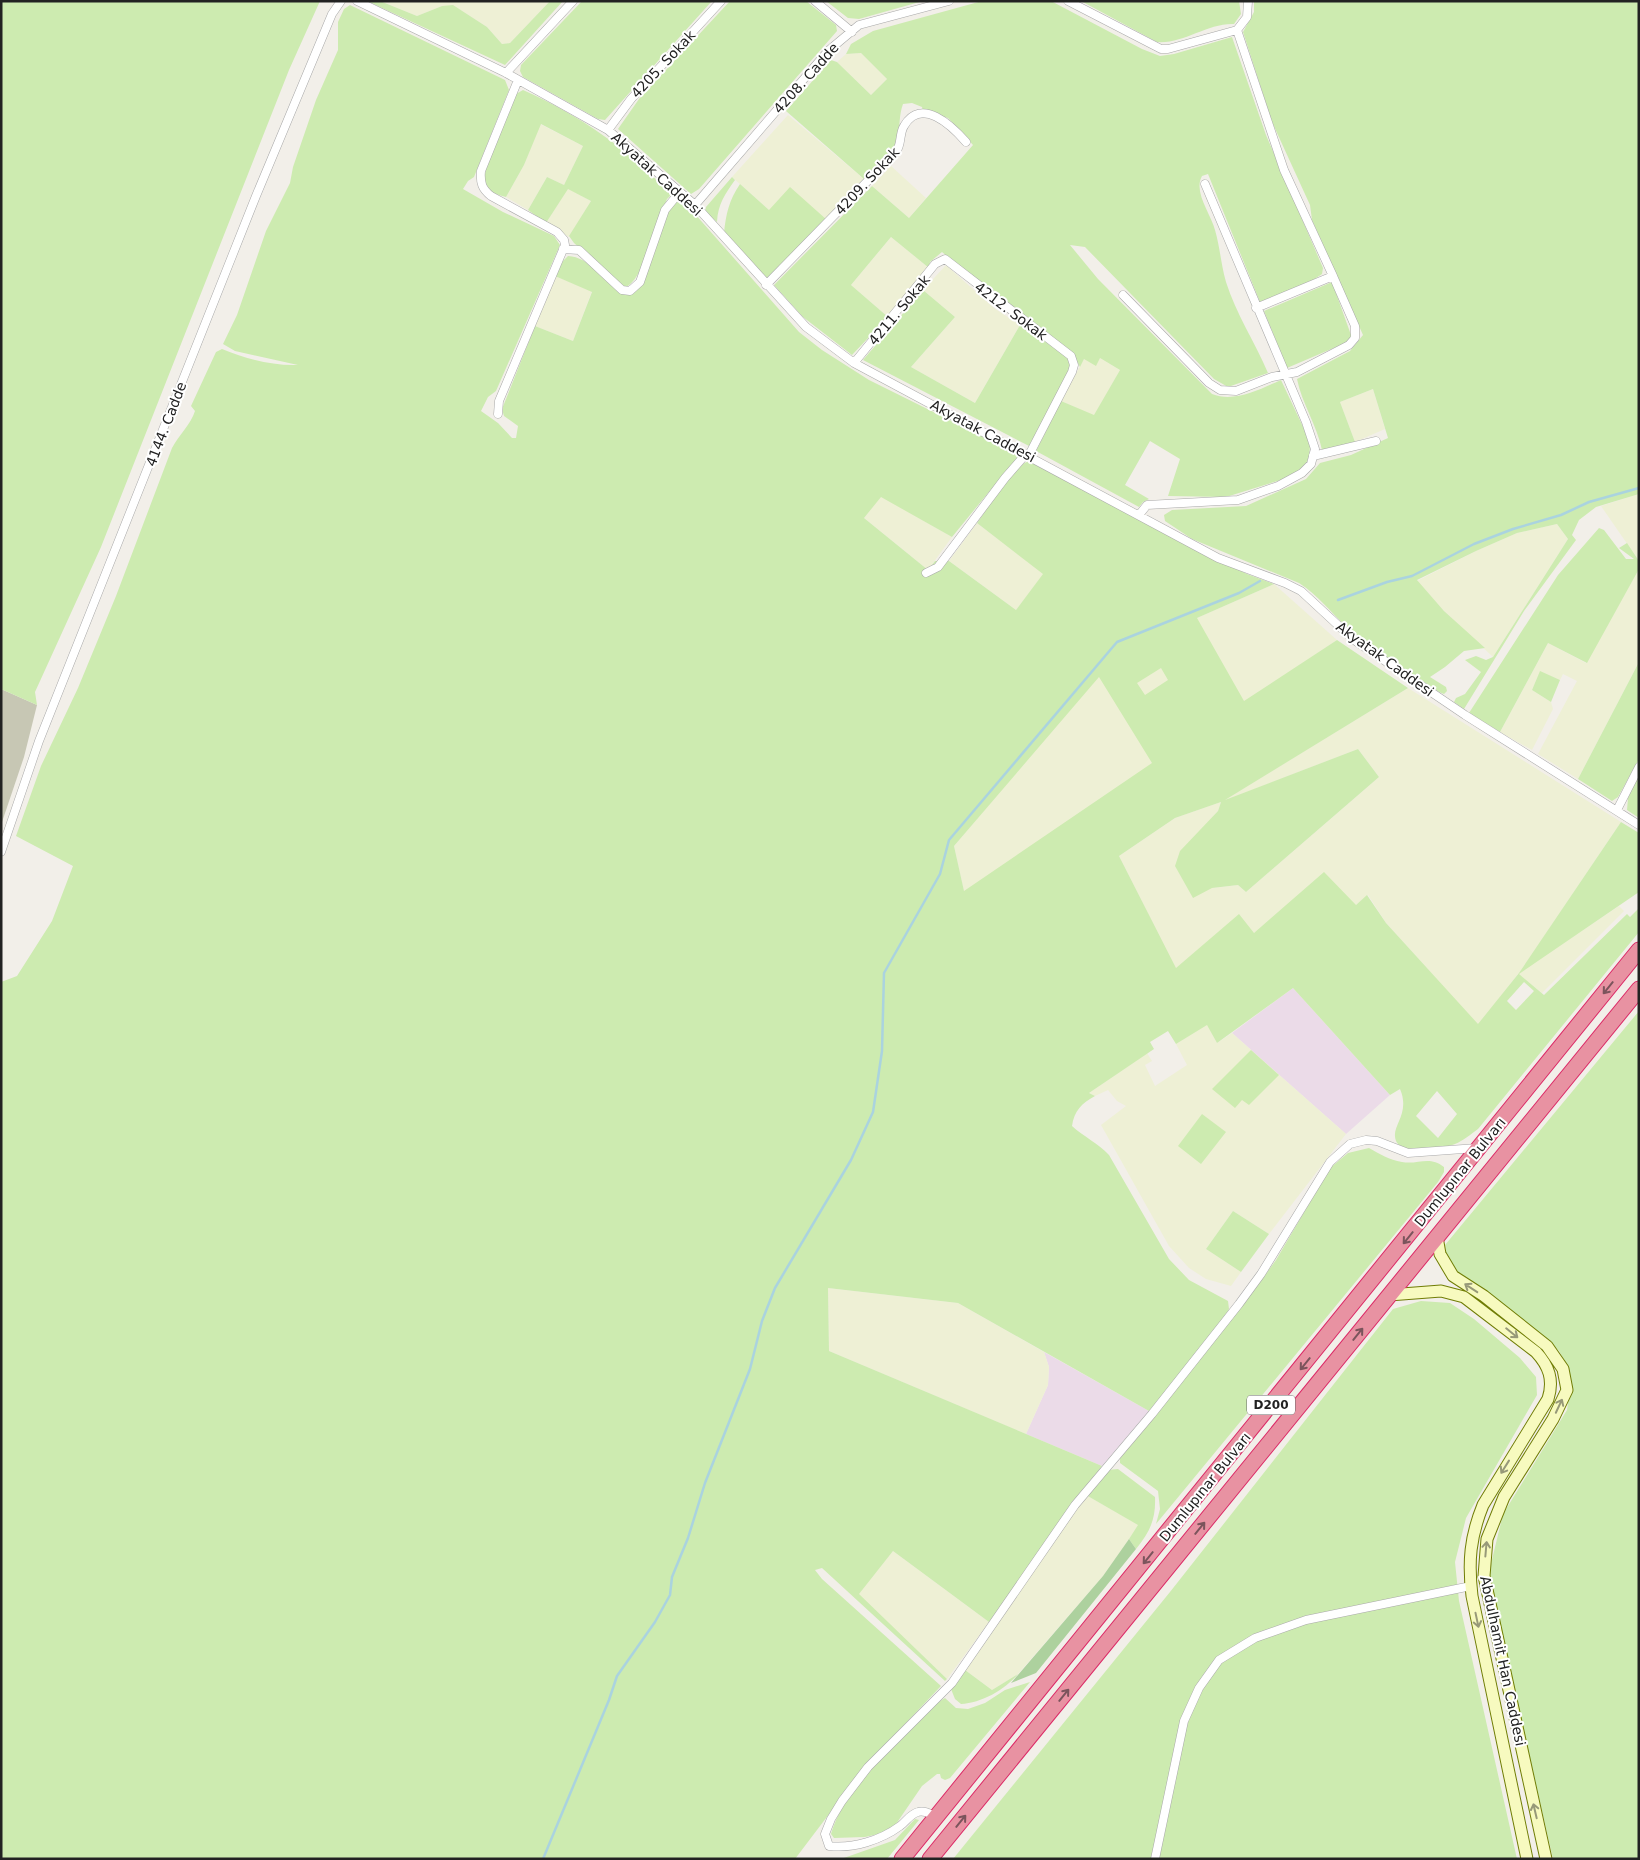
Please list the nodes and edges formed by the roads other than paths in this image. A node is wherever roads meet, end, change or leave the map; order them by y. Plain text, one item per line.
1 (341, 1) edge
2 (357, 1) edge
3 (573, 1) edge
4 (721, 1) edge
5 (815, 1) edge
6 (949, 1) edge
7 (1068, 1) edge
8 (1248, 1) edge
9 (1237, 30) junction
10 (852, 32) junction
11 (506, 74) junction
12 (518, 80) junction
13 (608, 130) junction
14 (966, 142) dead end
15 (1205, 184) dead end
16 (679, 193) junction
17 (695, 205) junction
18 (563, 249) junction
19 (945, 259) joint
20 (1332, 276) junction
21 (766, 285) junction
22 (1123, 295) dead end
23 (1256, 308) junction
24 (854, 363) junction
25 (1286, 375) junction
26 (498, 414) dead end
27 (1376, 440) dead end
28 (1028, 454) junction
29 (1313, 456) junction
30 (1139, 515) junction
31 (926, 573) dead end
32 (1639, 767) edge
33 (1617, 810) junction
34 (1639, 825) edge
35 (1, 852) edge
36 (1639, 950) edge
37 (1639, 989) edge
38 (1480, 1147) junction
39 (1437, 1237) junction
40 (1389, 1295) junction
41 (1471, 1586) junction
42 (936, 1817) junction
43 (902, 1859) edge
44 (930, 1859) edge
45 (1155, 1859) edge
46 (1527, 1859) edge
47 (1546, 1859) edge

1 - 35 street, 4144. Cadde
2 - 11 street, Akyatak Caddesi
3 - 11 street
4 - 13 street, 4205. Sokak
5 - 10 street
6 - 10 street, 4208. Cadde
7 - 9 street
8 - 9 street
9 - 20 street
10 - 17 street, 4208. Cadde
11 - 12 street, Akyatak Caddesi
12 - 13 street, Akyatak Caddesi
12 - 18 street
13 - 16 street, Akyatak Caddesi
14 - 21 street, 4209. Sokak
15 - 23 street
16 - 17 street, Akyatak Caddesi
16 - 18 street
17 - 21 street, Akyatak Caddesi
18 - 26 street
19 - 24 street, 4211. Sokak
19 - 28 street, 4212. Sokak
20 - 23 street
20 - 25 street
21 - 24 street, Akyatak Caddesi
22 - 25 street
23 - 25 street
24 - 28 street, Akyatak Caddesi
25 - 29 street
27 - 29 street
28 - 30 street, Akyatak Caddesi
28 - 31 street
29 - 30 street
30 - 33 street, Akyatak Caddesi
32 - 33 street
33 - 34 street, Akyatak Caddesi
36 -> 38 highway, Dumlupınar Bulvarı / D200
37 - 39 highway, Dumlupınar Bulvarı / D200
38 -> 42 highway, Dumlupınar Bulvarı / D200
38 - 42 street
39 - 40 highway, Dumlupınar Bulvarı / D200
47 -> 39 main road, Abdulhamit Han Caddesi
40 -> 41 main road, Abdulhamit Han Caddesi
44 -> 40 highway, Dumlupınar Bulvarı / D200
41 - 45 street
41 -> 46 main road, Abdulhamit Han Caddesi
42 - 43 highway, Dumlupınar Bulvarı / D200

